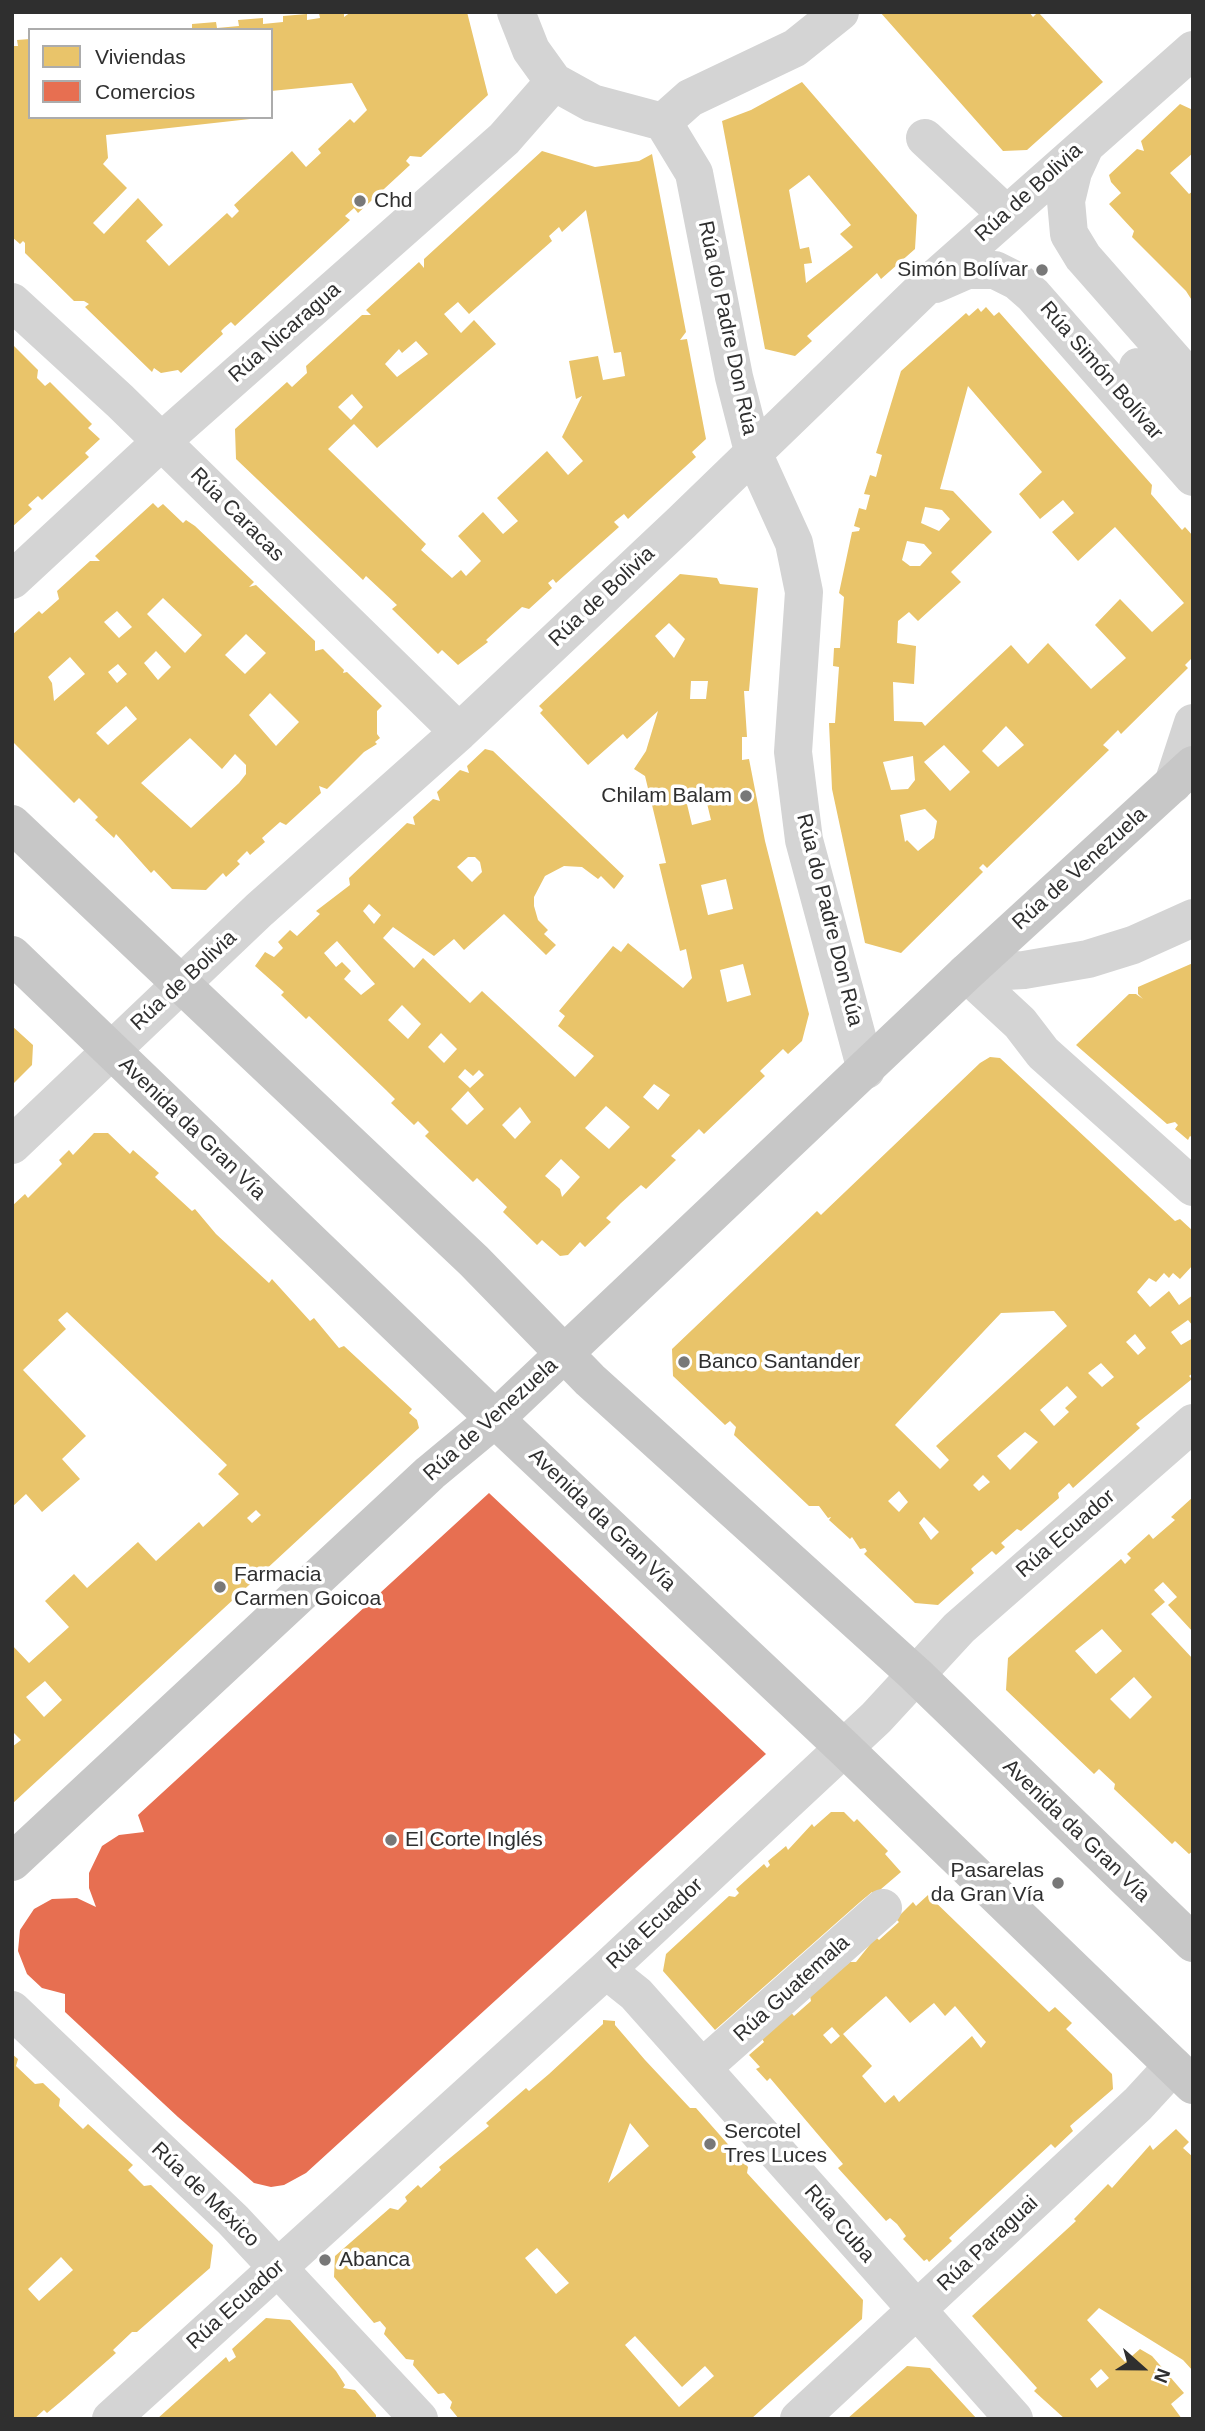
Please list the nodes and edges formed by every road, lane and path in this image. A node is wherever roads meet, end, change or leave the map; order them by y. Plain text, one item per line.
1 (516, 12) edge
2 (840, 12) edge
3 (1193, 50) edge
4 (554, 82) junction
5 (663, 122) junction
6 (925, 138) dead end
7 (1087, 142) junction
8 (1006, 213) junction
9 (923, 289) junction
10 (12, 302) edge
11 (1138, 367) dead end
12 (1193, 382) edge
13 (1193, 428) edge
14 (162, 441) junction
15 (754, 455) junction
16 (1193, 477) edge
17 (12, 580) edge
18 (1193, 723) edge
19 (459, 732) junction
20 (1183, 774) edge
21 (12, 824) edge
22 (1193, 918) edge
23 (12, 955) edge
24 (966, 973) junction
25 (179, 985) junction
26 (110, 1051) junction
27 (866, 1070) junction
28 (12, 1145) edge
29 (1193, 1187) edge
30 (565, 1354) junction
31 (495, 1419) junction
32 (1193, 1423) edge
33 (915, 1674) junction
34 (844, 1748) junction
35 (12, 1862) edge
36 (883, 1909) dead end
37 (1193, 1943) edge
38 (606, 1970) junction
39 (12, 2010) edge
40 (702, 2068) junction
41 (1183, 2076) edge
42 (278, 2267) junction
43 (916, 2311) junction
44 (111, 2419) edge
45 (419, 2419) edge
46 (799, 2419) edge
47 (1014, 2419) edge

1 - 4 street
2 - 5 street
3 - 7 street, Rúa de Bolivia
4 - 5 street
4 - 14 street, Rúa Nicaragua
5 - 15 street, Rúa do Padre Don Rúa
6 - 8 street
7 - 8 street, Rúa de Bolivia
7 - 12 street
8 - 9 street, Rúa de Bolivia
9 - 15 street, Rúa de Bolivia
9 - 16 street, Rúa Simón Bolívar
10 - 14 street, Rúa Caracas
11 - 13 street
14 - 17 street, Rúa Nicaragua
14 - 19 street, Rúa Caracas
15 - 19 street, Rúa de Bolivia
15 - 27 street, Rúa do Padre Don Rúa
18 - 20 street
19 - 25 street, Rúa de Bolivia
20 - 24 main road, Rúa de Venezuela
21 - 25 main road, Avenida da Gran Vía
22 - 24 street
23 - 26 main road, Avenida da Gran Vía
24 - 27 main road, Rúa de Venezuela
24 - 29 street
25 - 26 street, Rúa de Bolivia
25 - 30 main road, Avenida da Gran Vía
26 - 28 street, Rúa de Bolivia
26 - 31 main road, Avenida da Gran Vía
27 - 30 main road, Rúa de Venezuela
30 - 31 main road, Rúa de Venezuela
30 - 33 main road, Avenida da Gran Vía
31 - 34 main road, Avenida da Gran Vía
31 - 35 main road, Rúa de Venezuela
32 - 33 street, Rúa Ecuador
33 - 34 street, Rúa Ecuador
33 - 37 main road, Avenida da Gran Vía
34 - 38 street, Rúa Ecuador
34 - 41 main road, Avenida da Gran Vía
36 - 40 street, Rúa Guatemala
38 - 40 street, Rúa Cuba
38 - 42 street, Rúa Ecuador
39 - 42 street, Rúa de México
40 - 43 street, Rúa Cuba
41 - 43 street, Rúa Paraguai
42 - 44 street, Rúa Ecuador
42 - 45 street, Rúa de México
43 - 46 street, Rúa Paraguai
43 - 47 street, Rúa Cuba

